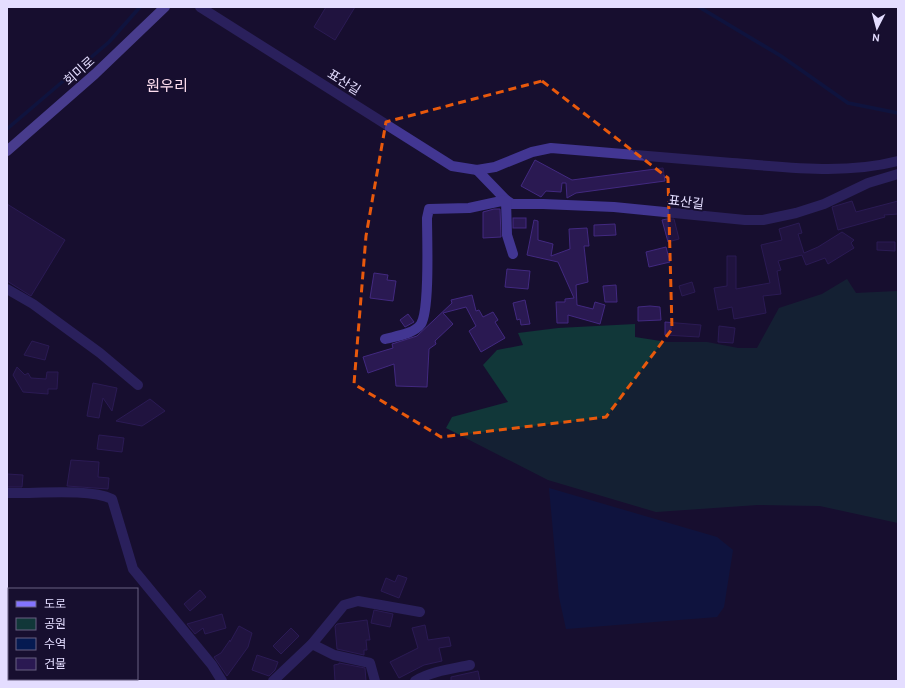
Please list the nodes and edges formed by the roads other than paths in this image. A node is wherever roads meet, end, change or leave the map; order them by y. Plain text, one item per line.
1 (165, 7) edge
2 (200, 7) edge
3 (7, 151) edge
4 (898, 161) edge
5 (477, 170) junction
6 (898, 174) edge
7 (506, 200) junction
8 (514, 254) dead end
9 (7, 289) edge
10 (385, 340) dead end
11 (138, 385) dead end
12 (7, 493) edge
13 (420, 612) dead end
14 (312, 644) junction
15 (470, 665) dead end
16 (222, 681) edge
17 (273, 681) edge
18 (375, 681) edge
19 (415, 681) edge

1 - 3 street, 회미로
2 - 5 street, 표산길
4 - 5 street, 표산길
5 - 7 street
6 - 7 street, 표산길
7 - 8 street
7 - 10 street
9 - 11 street
12 - 16 street
13 - 14 street
14 - 17 street
14 - 18 street
15 - 19 street

